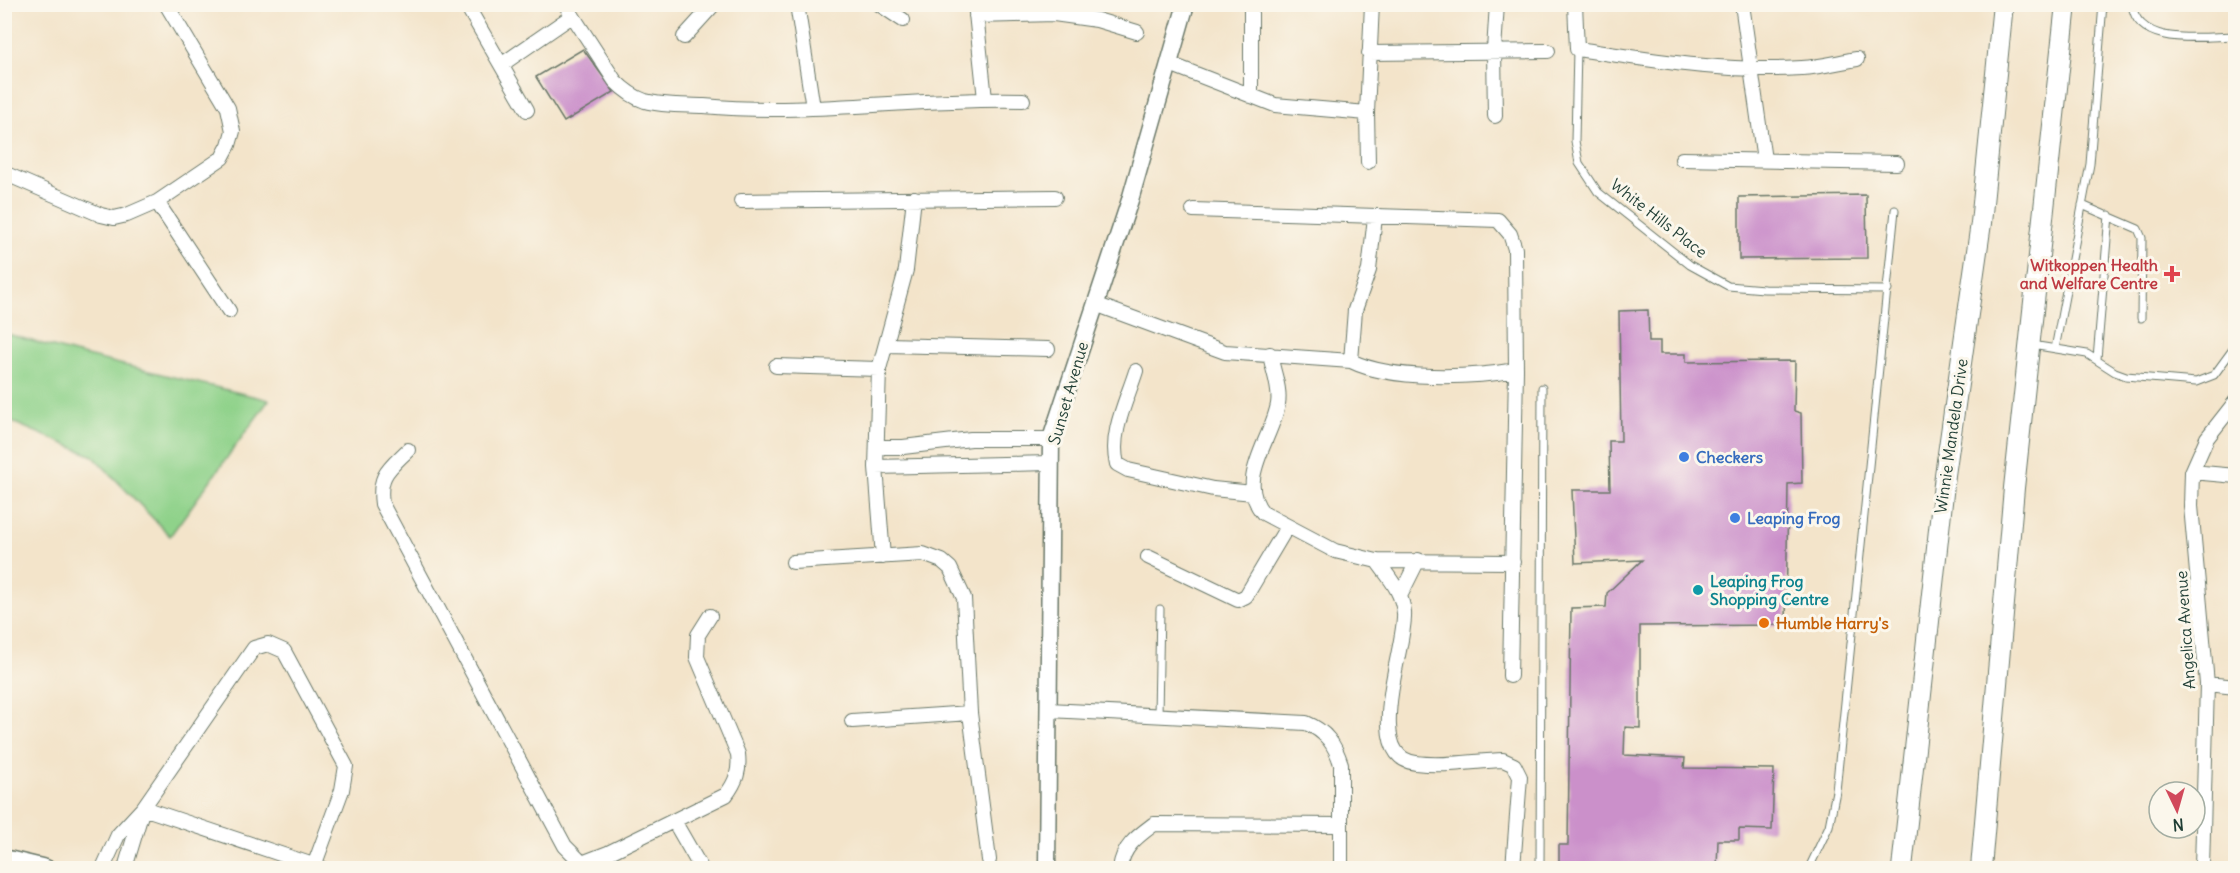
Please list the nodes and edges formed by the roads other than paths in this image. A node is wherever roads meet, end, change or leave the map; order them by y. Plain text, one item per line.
1 (166, 4) edge
2 (466, 4) edge
3 (714, 4) edge
4 (796, 4) edge
5 (879, 4) edge
6 (1186, 4) edge
7 (1251, 4) edge
8 (1372, 4) edge
9 (1497, 4) edge
10 (1575, 4) edge
11 (1743, 4) edge
12 (2003, 4) edge
13 (2066, 4) edge
14 (2103, 4) edge
15 (2132, 4) edge
16 (1053, 9) edge
17 (568, 10) edge
18 (976, 10) edge
19 (903, 20) dead end
20 (1137, 32) dead end
21 (2235, 36) edge
22 (684, 37) dead end
23 (1577, 49) junction
24 (1494, 50) junction
25 (1548, 51) dead end
26 (1369, 53) junction
27 (1857, 59) dead end
28 (501, 64) junction
29 (1170, 64) junction
30 (1750, 69) junction
31 (1251, 96) junction
32 (985, 99) junction
33 (1023, 100) dead end
34 (813, 108) junction
35 (527, 110) dead end
36 (1367, 113) junction
37 (1495, 116) dead end
38 (1682, 159) dead end
39 (1764, 160) junction
40 (1368, 162) dead end
41 (1897, 163) dead end
42 (4, 173) edge
43 (1055, 197) dead end
44 (914, 198) junction
45 (741, 201) dead end
46 (157, 202) junction
47 (2082, 205) junction
48 (1193, 210) dead end
49 (1895, 210) dead end
50 (2109, 215) junction
51 (1375, 217) junction
52 (1888, 290) junction
53 (1095, 304) junction
54 (229, 311) dead end
55 (2141, 318) dead end
56 (887, 345) junction
57 (2029, 345) junction
58 (2235, 345) edge
59 (1048, 349) dead end
60 (2055, 349) junction
61 (1270, 354) junction
62 (2097, 359) junction
63 (1351, 361) junction
64 (776, 366) dead end
65 (879, 369) junction
66 (1516, 370) junction
67 (1136, 371) dead end
68 (1542, 388) dead end
69 (2235, 401) edge
70 (1051, 439) junction
71 (877, 447) junction
72 (408, 450) dead end
73 (1050, 463) junction
74 (876, 467) junction
75 (2192, 472) junction
76 (2235, 476) edge
77 (1252, 493) junction
78 (1287, 526) junction
79 (883, 557) junction
80 (1148, 557) dead end
81 (1418, 560) junction
82 (1377, 561) junction
83 (793, 562) dead end
84 (1513, 562) junction
85 (1401, 594) junction
86 (1160, 609) dead end
87 (710, 616) dead end
88 (1510, 676) dead end
89 (2207, 684) junction
90 (2235, 687) edge
91 (1049, 710) junction
92 (970, 713) junction
93 (1158, 715) junction
94 (852, 721) dead end
95 (143, 808) junction
96 (674, 821) junction
97 (1341, 825) junction
98 (4, 858) edge
99 (989, 860) dead end
100 (583, 866) edge
101 (318, 867) edge
102 (46, 868) edge
103 (103, 868) edge
104 (125, 868) edge
105 (701, 868) edge
106 (1047, 868) edge
107 (1120, 868) edge
108 (1341, 868) edge
109 (1513, 868) edge
110 (1540, 868) edge
111 (1809, 868) edge
112 (1902, 868) edge
113 (1980, 868) edge
114 (2202, 868) edge

1 - 46 street
2 - 28 street
3 - 22 street
4 - 34 street
5 - 19 street
6 - 29 street, Sunset Avenue
7 - 31 street
8 - 26 street
9 - 24 street
10 - 23 street, White Hills Place
11 - 30 street
12 - 112 main road, Winnie Mandela Drive
13 - 57 main road
14 - 47 lane
15 - 21 lane
16 - 18 street
16 - 20 street
17 - 28 street
17 - 34 street
18 - 32 street
23 - 30 street
23 - 52 lane, White Hills Place
24 - 25 street
24 - 26 street
24 - 37 street
26 - 36 street
27 - 30 street
28 - 35 street
29 - 31 street
29 - 53 street, Sunset Avenue
30 - 39 street
31 - 36 street
32 - 33 street
32 - 34 street
36 - 40 street
38 - 39 street
39 - 41 street
42 - 46 street
43 - 44 street
44 - 45 street
44 - 56 street
46 - 54 street
47 - 50 lane
47 - 60 lane
48 - 51 street
49 - 52 lane
50 - 55 lane
50 - 62 lane
51 - 63 street
51 - 66 street
52 - 111 lane
53 - 61 street
53 - 70 street, Sunset Avenue
56 - 59 street
56 - 65 street
57 - 60 lane
57 - 113 main road
58 - 62 lane
60 - 62 lane
61 - 63 street
61 - 77 street
63 - 66 street
64 - 65 street
65 - 71 street
66 - 84 street
67 - 77 street
68 - 110 lane
69 - 75 street, Angelica Avenue
70 - 71 street
70 - 73 street, Sunset Avenue
71 - 74 street
72 - 100 street
73 - 74 street
73 - 91 street, Sunset Avenue
74 - 79 street
75 - 76 street
75 - 89 street, Angelica Avenue
77 - 78 street
78 - 80 street
78 - 82 street
79 - 83 street
79 - 92 street
81 - 82 street
81 - 84 street
81 - 85 street
82 - 85 street
84 - 88 street
85 - 109 street
86 - 93 lane
87 - 96 street
89 - 90 street
89 - 114 street, Angelica Avenue
91 - 93 street
91 - 106 street, Sunset Avenue
92 - 94 street
92 - 99 street
93 - 97 street
95 - 101 street
95 - 101 street
95 - 103 street
95 - 104 street
96 - 100 street
96 - 105 street
97 - 107 street
97 - 108 street
98 - 102 street

